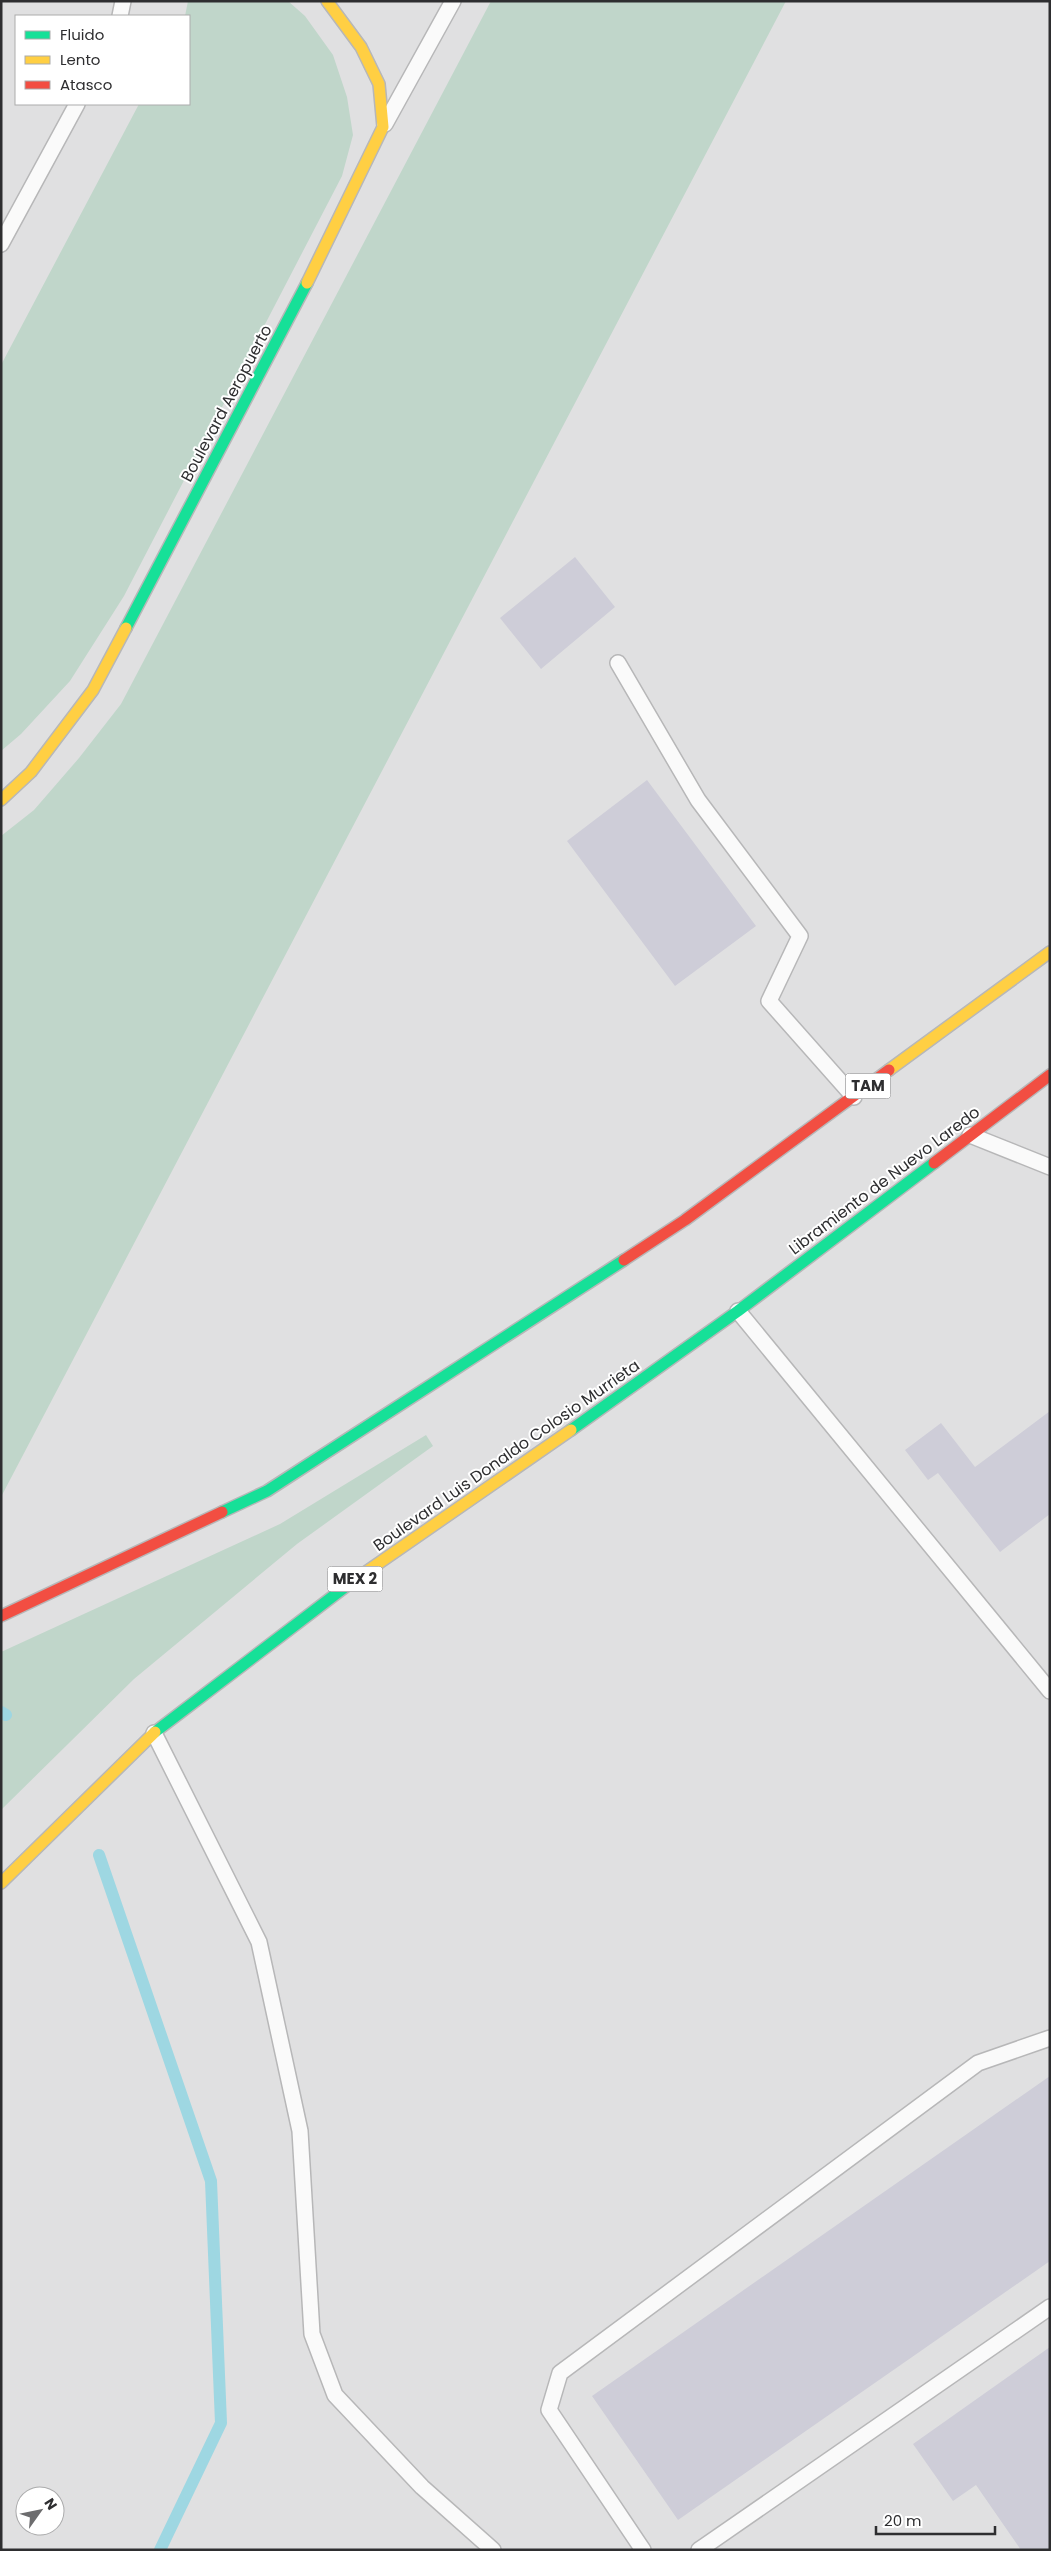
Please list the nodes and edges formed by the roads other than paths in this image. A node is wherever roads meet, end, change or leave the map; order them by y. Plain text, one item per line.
1 (123, 1) edge
2 (327, 1) edge
3 (452, 1) edge
4 (120, 15) edge
5 (76, 105) edge
6 (383, 127) junction
7 (1, 244) edge
8 (618, 663) dead end
9 (1, 800) edge
10 (1050, 952) edge
11 (1050, 1075) edge
12 (854, 1097) junction
13 (970, 1135) junction
14 (1050, 1167) edge
15 (738, 1311) junction
16 (1, 1616) edge
17 (1050, 1692) edge
18 (154, 1734) junction
19 (1, 1883) edge
20 (1050, 2038) edge
21 (1050, 2307) edge
22 (494, 2550) edge
23 (643, 2550) edge
24 (699, 2550) edge

1 - 4 lane
2 - 6 main road
3 - 6 lane
5 - 7 lane
6 - 9 main road, Boulevard Aeropuerto
8 - 12 lane
10 - 12 main road, TAM
11 - 13 main road, Libramiento de Nuevo Laredo
12 - 16 main road, TAM
13 - 14 lane
13 - 15 main road, Libramiento de Nuevo Laredo
15 - 17 lane
15 - 18 main road, Boulevard Luis Donaldo Colosio Murrieta / MEX 2
18 - 19 main road, Boulevard Luis Donaldo Colosio Murrieta / MEX 2
18 - 22 lane
20 - 23 lane
21 - 24 lane

